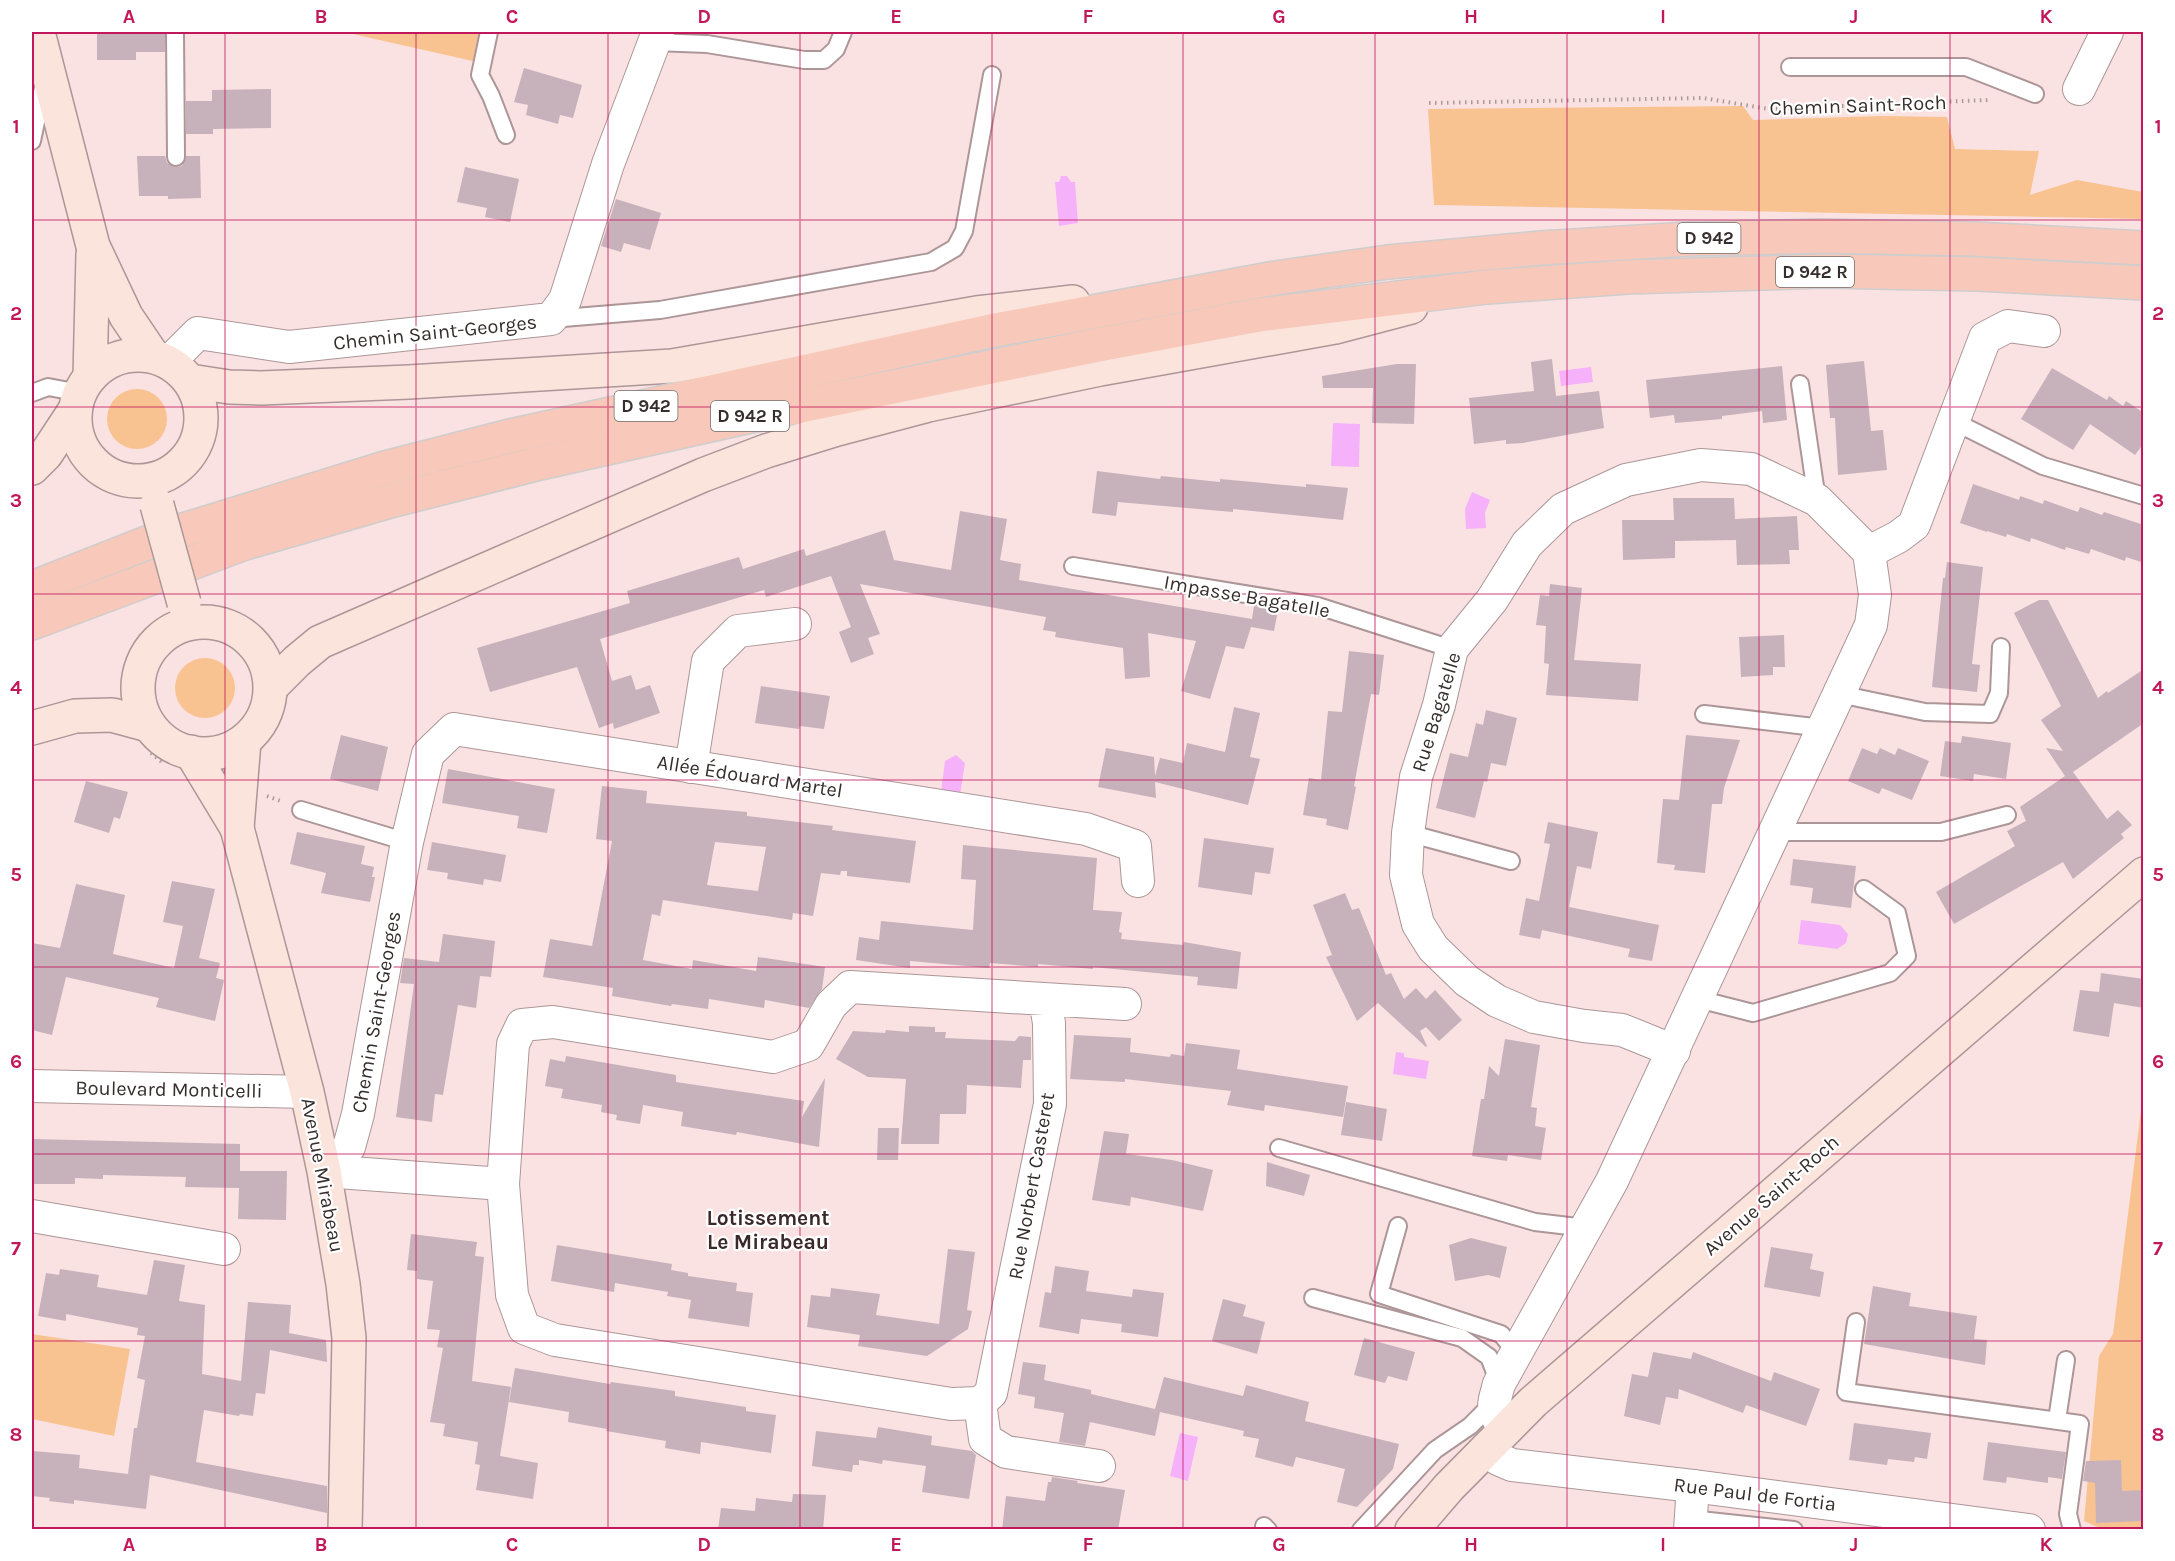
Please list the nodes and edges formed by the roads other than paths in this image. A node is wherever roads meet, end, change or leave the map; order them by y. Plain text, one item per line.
1 (38, 32) edge
2 (175, 32) edge
3 (489, 32) edge
4 (843, 32) edge
5 (2107, 32) edge
6 (656, 37) edge
7 (1790, 67) dead end
8 (47, 68) junction
9 (992, 75) dead end
10 (2079, 89) dead end
11 (2035, 94) road end
12 (506, 135) dead end
13 (32, 141) edge
14 (176, 157) dead end
15 (93, 246) junction
16 (2144, 248) edge
17 (1275, 278) junction
18 (2144, 283) edge
19 (1487, 287) junction
20 (551, 319) junction
21 (2044, 331) dead end
22 (171, 367) junction
23 (1800, 384) dead end
24 (32, 393) edge
25 (82, 393) junction
26 (1953, 421) junction
27 (32, 468) edge
28 (154, 492) junction
29 (2144, 496) edge
30 (1817, 500) junction
31 (1869, 552) junction
32 (1073, 566) dead end
33 (32, 588) edge
34 (186, 613) junction
35 (32, 623) edge
36 (795, 624) dead end
37 (2001, 647) dead end
38 (1452, 649) junction
39 (271, 687) junction
40 (1839, 694) junction
41 (1704, 714) dead end
42 (149, 725) junction
43 (32, 728) edge
44 (1823, 728) junction
45 (244, 741) junction
46 (191, 752) junction
47 (691, 767) junction
48 (301, 810) dead end
49 (2007, 815) dead end
50 (237, 828) junction
51 (1776, 832) junction
52 (1408, 833) junction
53 (407, 842) junction
54 (1511, 861) dead end
55 (2144, 874) edge
56 (1138, 880) dead end
57 (1864, 889) dead end
58 (1045, 999) junction
59 (1698, 999) junction
60 (1125, 1004) dead end
61 (1674, 1051) junction
62 (32, 1086) edge
63 (307, 1092) junction
64 (1279, 1148) dead end
65 (324, 1171) junction
66 (503, 1184) junction
67 (32, 1216) edge
68 (1398, 1226) dead end
69 (1586, 1228) junction
70 (224, 1249) dead end
71 (1313, 1298) dead end
72 (1856, 1322) dead end
73 (1516, 1353) junction
74 (2066, 1360) dead end
75 (980, 1403) junction
76 (1496, 1416) junction
77 (2057, 1420) junction
78 (1099, 1466) dead end
79 (1693, 1486) junction
80 (1690, 1524) edge
81 (345, 1530) edge
82 (1361, 1530) edge
83 (1412, 1530) edge
84 (1794, 1530) edge
85 (2029, 1530) edge
86 (2072, 1530) edge

1 - 8 main road
2 - 14 lane
3 - 12 lane
4 - 6 lane
5 - 10 street
6 - 20 street, Chemin Saint-Georges
7 - 11 lane
8 - 13 lane
8 - 15 main road
9 - 20 lane
15 - 22 main road
15 - 25 main road
16 - 17 main road, D 942
17 - 22 main road
17 - 33 main road, D 942
18 - 19 main road, D 942 R
19 - 35 main road, D 942 R
19 - 39 main road
20 - 22 street, Chemin Saint-Georges
21 - 26 street
22 - 25 main road
22 - 28 main road
23 - 30 lane
24 - 25 lane
25 - 27 main road
25 - 28 main road
26 - 29 lane
26 - 31 street
28 - 34 main road, bridge
30 - 31 street, Rue Bagatelle
30 - 38 street, Rue Bagatelle
31 - 40 street
32 - 38 lane, Impasse Bagatelle
34 - 39 main road
34 - 42 main road
36 - 47 street
37 - 40 lane
38 - 52 street, Rue Bagatelle
39 - 45 main road
40 - 44 street
41 - 44 lane
42 - 43 main road
42 - 46 main road
44 - 51 street
45 - 46 main road
45 - 50 main road
46 - 50 main road
47 - 53 street, Allée Édouard Martel
47 - 56 street, Allée Édouard Martel
48 - 53 lane
49 - 51 lane
50 - 63 main road, Avenue Mirabeau
51 - 59 street
52 - 54 lane
52 - 61 street, Rue Bagatelle
53 - 65 street, Chemin Saint-Georges
55 - 76 main road, Avenue Saint-Roch
57 - 59 lane
58 - 60 street
58 - 66 street
58 - 75 street, Rue Norbert Casteret
59 - 61 street
61 - 69 street
62 - 63 street, Boulevard Monticelli
63 - 65 main road, Avenue Mirabeau
64 - 69 lane
65 - 66 street
65 - 81 main road, Avenue Mirabeau
66 - 75 street
67 - 70 street
68 - 73 lane
69 - 73 street
71 - 76 lane
72 - 77 lane
73 - 76 street
74 - 77 lane
75 - 78 street
76 - 79 street, Rue Paul de Fortia
76 - 82 lane
76 - 83 main road, Avenue Saint-Roch
77 - 86 lane
79 - 80 street
79 - 85 street, Rue Paul de Fortia
80 - 84 lane

